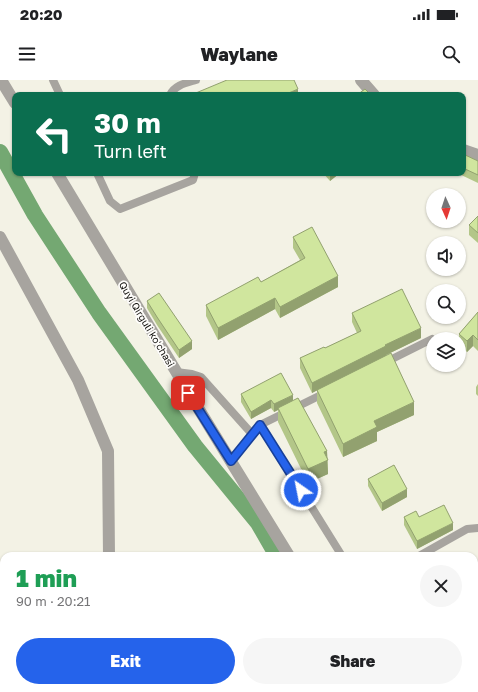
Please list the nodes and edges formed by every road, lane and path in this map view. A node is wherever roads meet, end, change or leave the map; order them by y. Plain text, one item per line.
1 (2, 80) edge
2 (53, 80) edge
3 (196, 80) edge
4 (361, 80) edge
5 (59, 92) edge
6 (171, 92) edge
7 (371, 92) edge
8 (12, 98) edge
9 (466, 151) edge
10 (478, 155) edge
11 (59, 176) edge
12 (98, 176) edge
13 (194, 176) edge
14 (0, 237) edge
15 (426, 341) edge
16 (377, 366) edge
17 (176, 372) junction
18 (336, 387) edge
19 (260, 425) junction
20 (252, 434) junction
21 (231, 461) junction
22 (478, 528) edge
23 (109, 552) edge
24 (287, 552) edge
25 (340, 552) edge
26 (426, 552) edge

1 - 8 street
2 - 5 lane
3 - 6 lane
4 - 7 street
9 - 10 street
11 - 17 street, Quyi Qirguli koʻchasi
12 - 13 lane
14 - 23 street
15 - 16 lane
17 - 20 lane
17 - 21 street, Quyi Qirguli koʻchasi
18 - 19 lane
19 - 20 lane
19 - 25 lane
20 - 21 lane
21 - 24 street, Quyi Qirguli koʻchasi
22 - 26 lane

